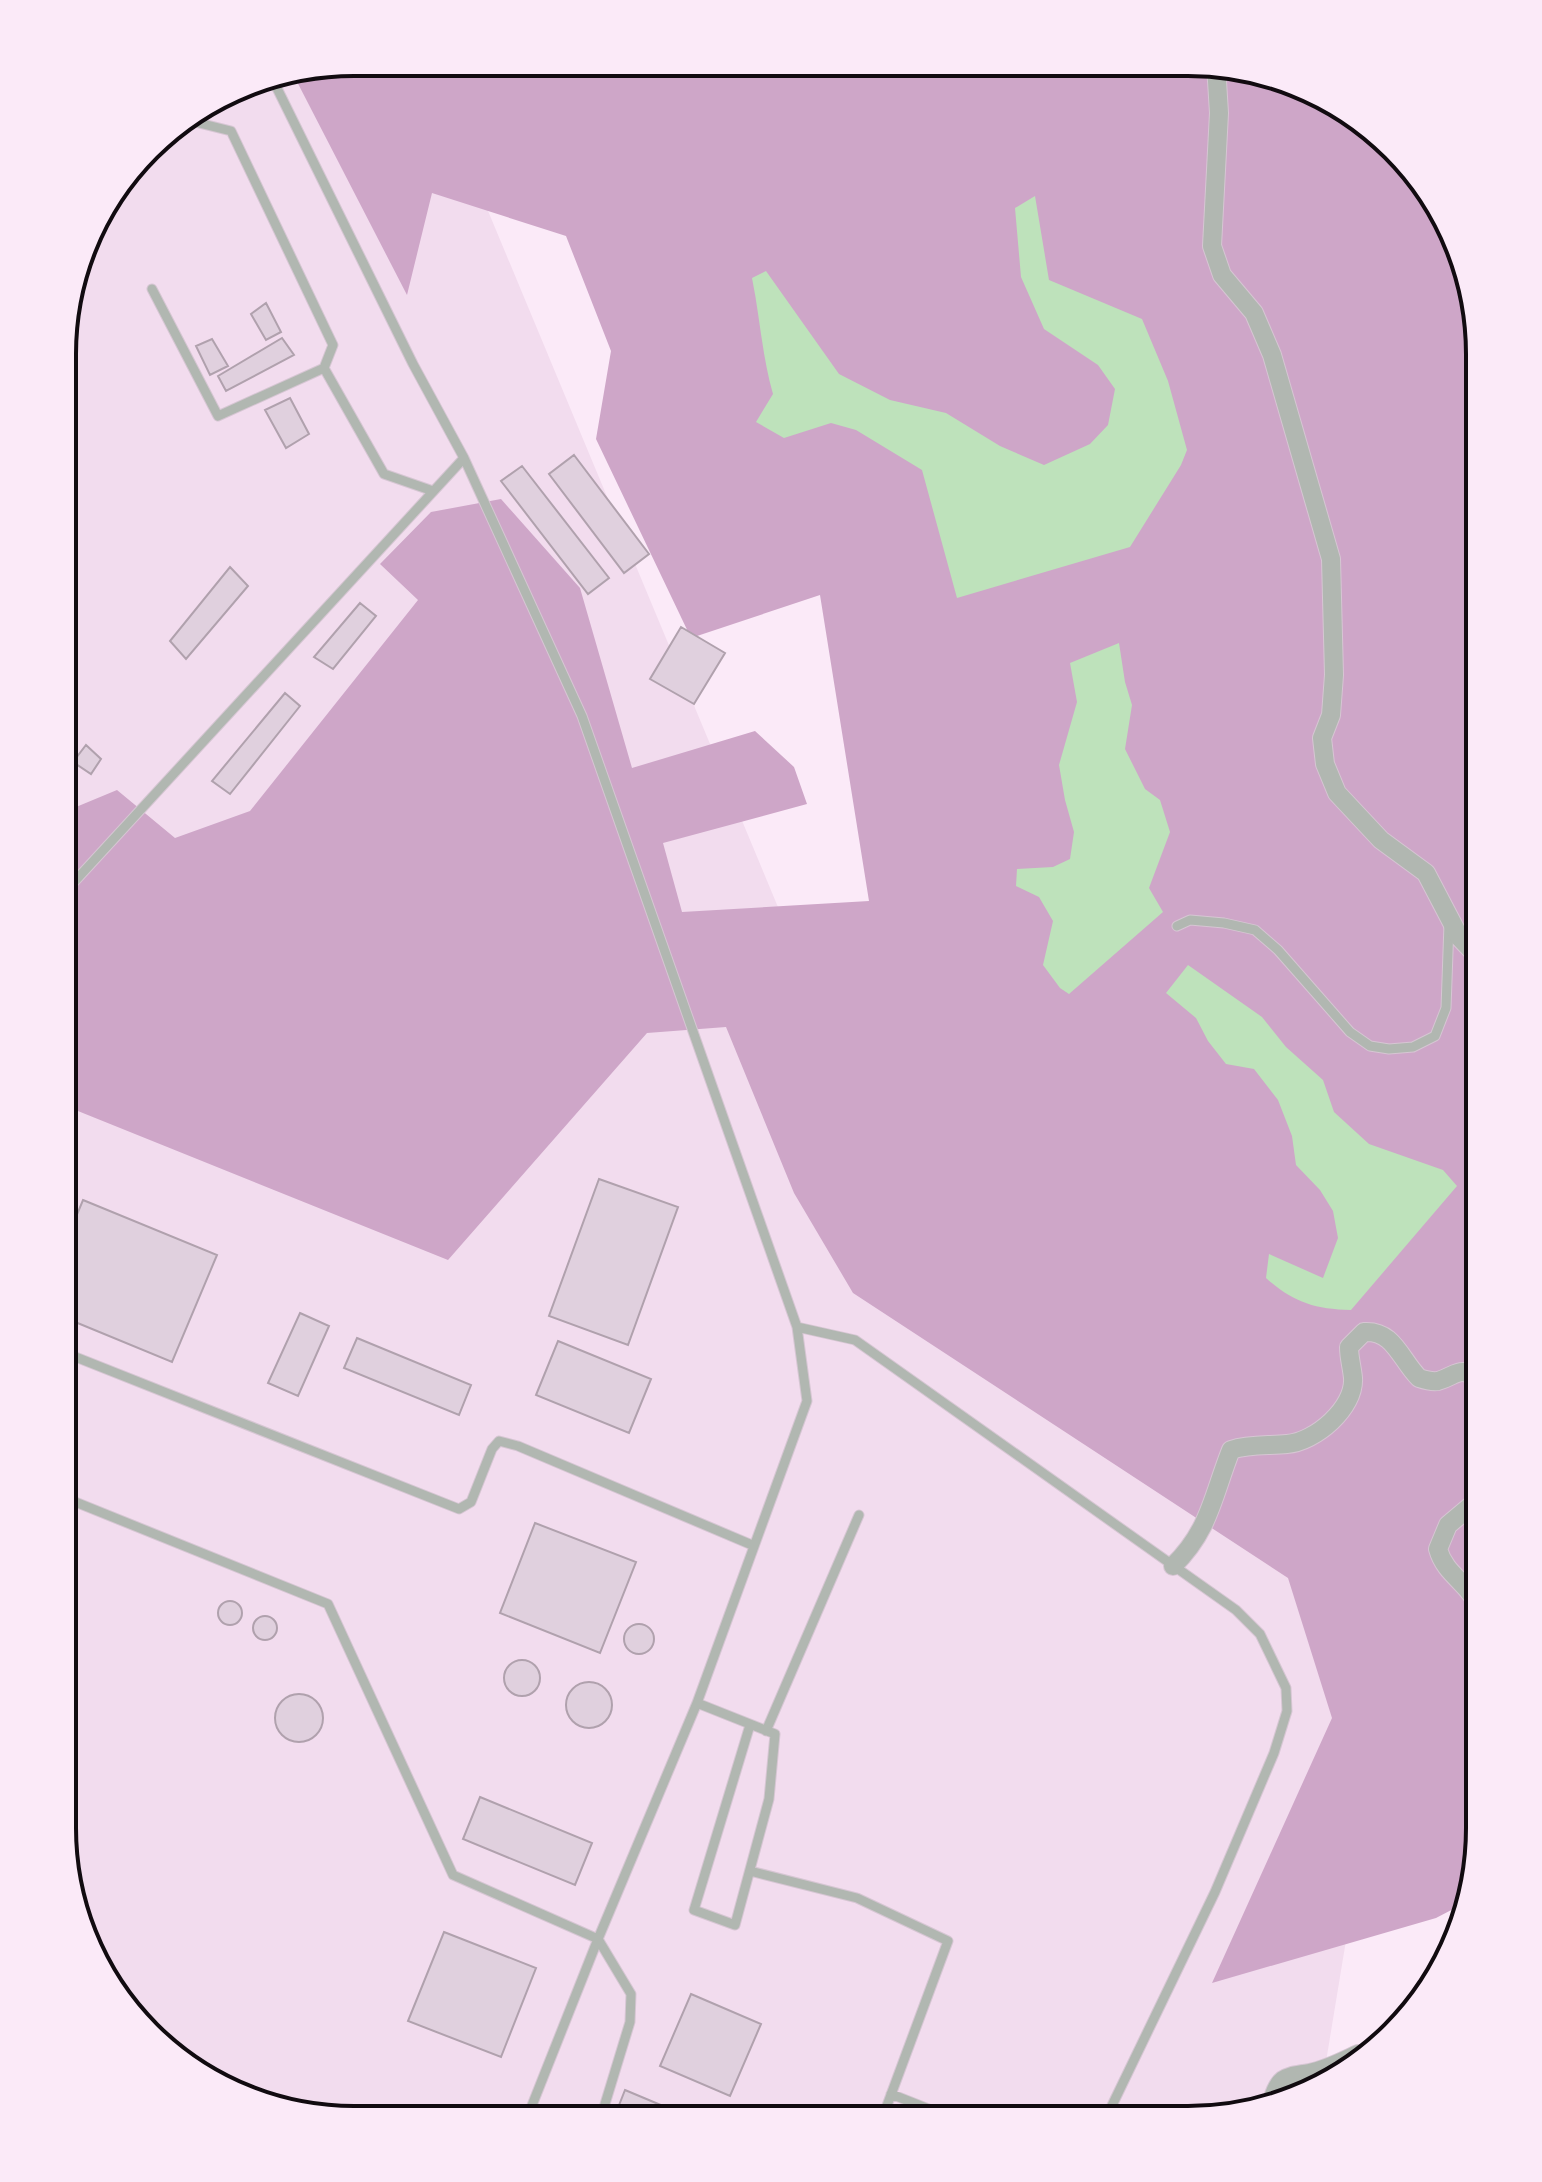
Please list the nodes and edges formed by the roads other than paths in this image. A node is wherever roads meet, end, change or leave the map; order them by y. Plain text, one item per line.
1 (1217, 78) edge
2 (276, 87) edge
3 (200, 123) edge
4 (152, 289) dead end
5 (324, 368) junction
6 (464, 458) junction
7 (433, 491) junction
8 (76, 880) edge
9 (1449, 917) junction
10 (1177, 926) dead end
11 (1466, 944) edge
12 (797, 1327) junction
13 (76, 1357) edge
14 (1465, 1373) edge
15 (76, 1502) edge
16 (1465, 1511) edge
17 (859, 1515) dead end
18 (752, 1545) junction
19 (1173, 1566) junction
20 (1465, 1585) edge
21 (697, 1703) junction
22 (750, 1725) junction
23 (766, 1731) junction
24 (750, 1871) junction
25 (598, 1939) junction
26 (1335, 2063) edge
27 (1276, 2091) edge
28 (891, 2094) junction
29 (532, 2106) edge
30 (605, 2106) edge
31 (887, 2106) edge
32 (921, 2106) edge
33 (1112, 2106) edge

1 - 9 street
2 - 6 lane
3 - 5 lane
4 - 5 lane
5 - 7 lane
6 - 7 lane
6 - 12 lane
7 - 8 lane
9 - 10 lane
9 - 11 street
12 - 18 lane
12 - 19 lane
13 - 18 lane
14 - 19 street
15 - 25 lane
16 - 20 street
17 - 23 lane
18 - 21 lane
19 - 33 lane
21 - 22 lane
21 - 25 lane
22 - 23 lane
22 - 24 lane
23 - 24 lane
24 - 28 lane
25 - 29 lane
25 - 30 lane
26 - 27 street
28 - 31 lane
28 - 32 lane

